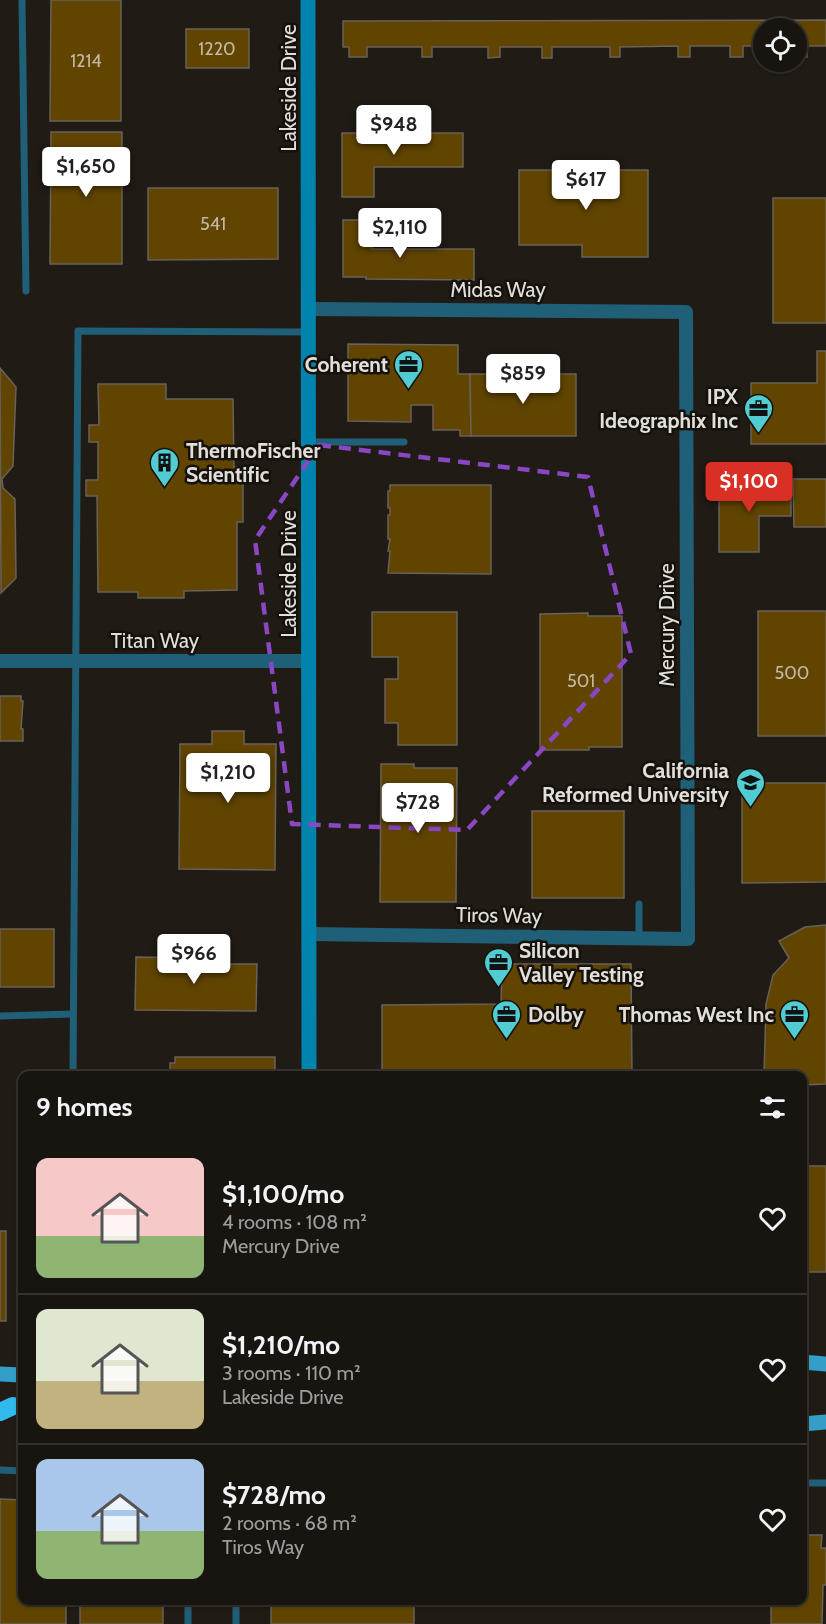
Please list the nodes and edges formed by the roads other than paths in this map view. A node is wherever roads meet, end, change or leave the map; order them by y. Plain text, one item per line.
1 (22, 0) edge
2 (308, 0) edge
3 (26, 291) dead end
4 (309, 309) junction
5 (686, 312) joint
6 (309, 332) junction
7 (309, 442) junction
8 (404, 442) dead end
9 (0, 661) edge
10 (77, 661) junction
11 (309, 661) junction
12 (639, 904) dead end
13 (309, 934) junction
14 (639, 938) junction
15 (688, 939) joint
16 (73, 1014) junction
17 (0, 1016) edge
18 (73, 1071) edge
19 (309, 1071) edge
20 (807, 1362) edge
21 (826, 1364) edge
22 (0, 1374) edge
23 (18, 1376) edge
24 (826, 1422) edge
25 (807, 1424) edge
26 (0, 1470) edge
27 (18, 1471) edge
28 (807, 1484) edge
29 (826, 1484) edge
30 (188, 1605) edge
31 (236, 1605) edge
32 (188, 1624) edge
33 (236, 1624) edge

1 - 3 lane
2 - 4 street, Lakeside Drive
4 - 5 street, Midas Way
4 - 6 street, Lakeside Drive
5 - 15 street, Mercury Drive
6 - 7 street, Lakeside Drive
6 - 10 lane
7 - 8 lane
7 - 11 street, Lakeside Drive
9 - 10 street, Titan Way
10 - 11 street, Titan Way
10 - 16 lane
11 - 13 street, Lakeside Drive
12 - 14 lane
13 - 14 street, Tiros Way
13 - 19 street, Lakeside Drive
14 - 15 street, Tiros Way
16 - 17 lane
16 - 18 lane
20 - 21 main road
22 - 23 main road
24 - 25 main road
26 - 27 lane
28 - 29 lane
30 - 32 lane
31 - 33 lane

